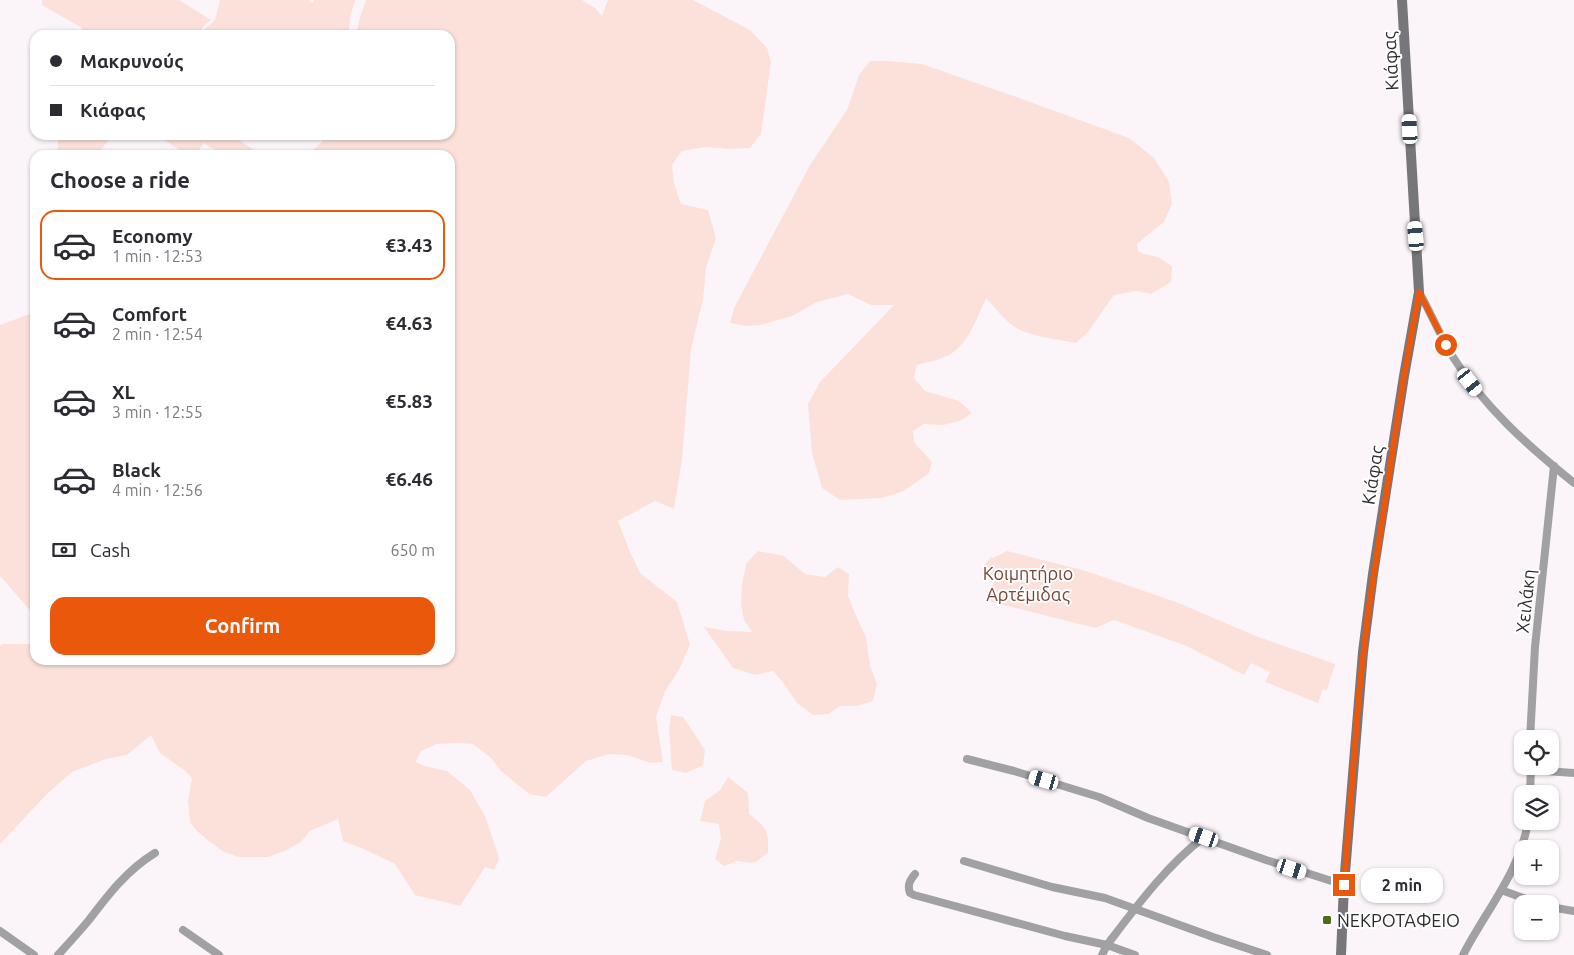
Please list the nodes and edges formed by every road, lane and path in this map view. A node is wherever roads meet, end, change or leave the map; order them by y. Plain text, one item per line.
1 (1402, 0) edge
2 (1419, 292) junction
3 (1554, 466) junction
4 (1574, 483) edge
5 (1530, 730) edge
6 (966, 759) dead end
7 (1559, 771) edge
8 (1574, 773) edge
9 (1526, 830) edge
10 (1204, 837) junction
11 (154, 854) dead end
12 (964, 861) dead end
13 (915, 874) dead end
14 (1344, 885) junction
15 (1501, 890) junction
16 (1515, 895) edge
17 (1135, 908) junction
18 (1559, 909) edge
19 (1574, 912) edge
20 (183, 930) dead end
21 (0, 931) edge
22 (1107, 945) junction
23 (34, 955) edge
24 (58, 955) edge
25 (219, 955) edge
26 (1102, 955) edge
27 (1135, 955) edge
28 (1267, 955) edge
29 (1341, 955) edge
30 (1463, 955) edge

1 - 2 street, Κιάφας
2 - 3 street
2 - 14 street, Κιάφας
3 - 4 street
3 - 5 street, Χειλάκη
6 - 10 street
7 - 8 street
9 - 15 street
10 - 14 street
10 - 17 street
11 - 24 street
12 - 17 street
13 - 22 street
14 - 29 street, Κιάφας
15 - 16 street
15 - 30 street
17 - 22 street
17 - 28 street
18 - 19 street
20 - 25 street
21 - 23 street
22 - 26 street
22 - 27 street

